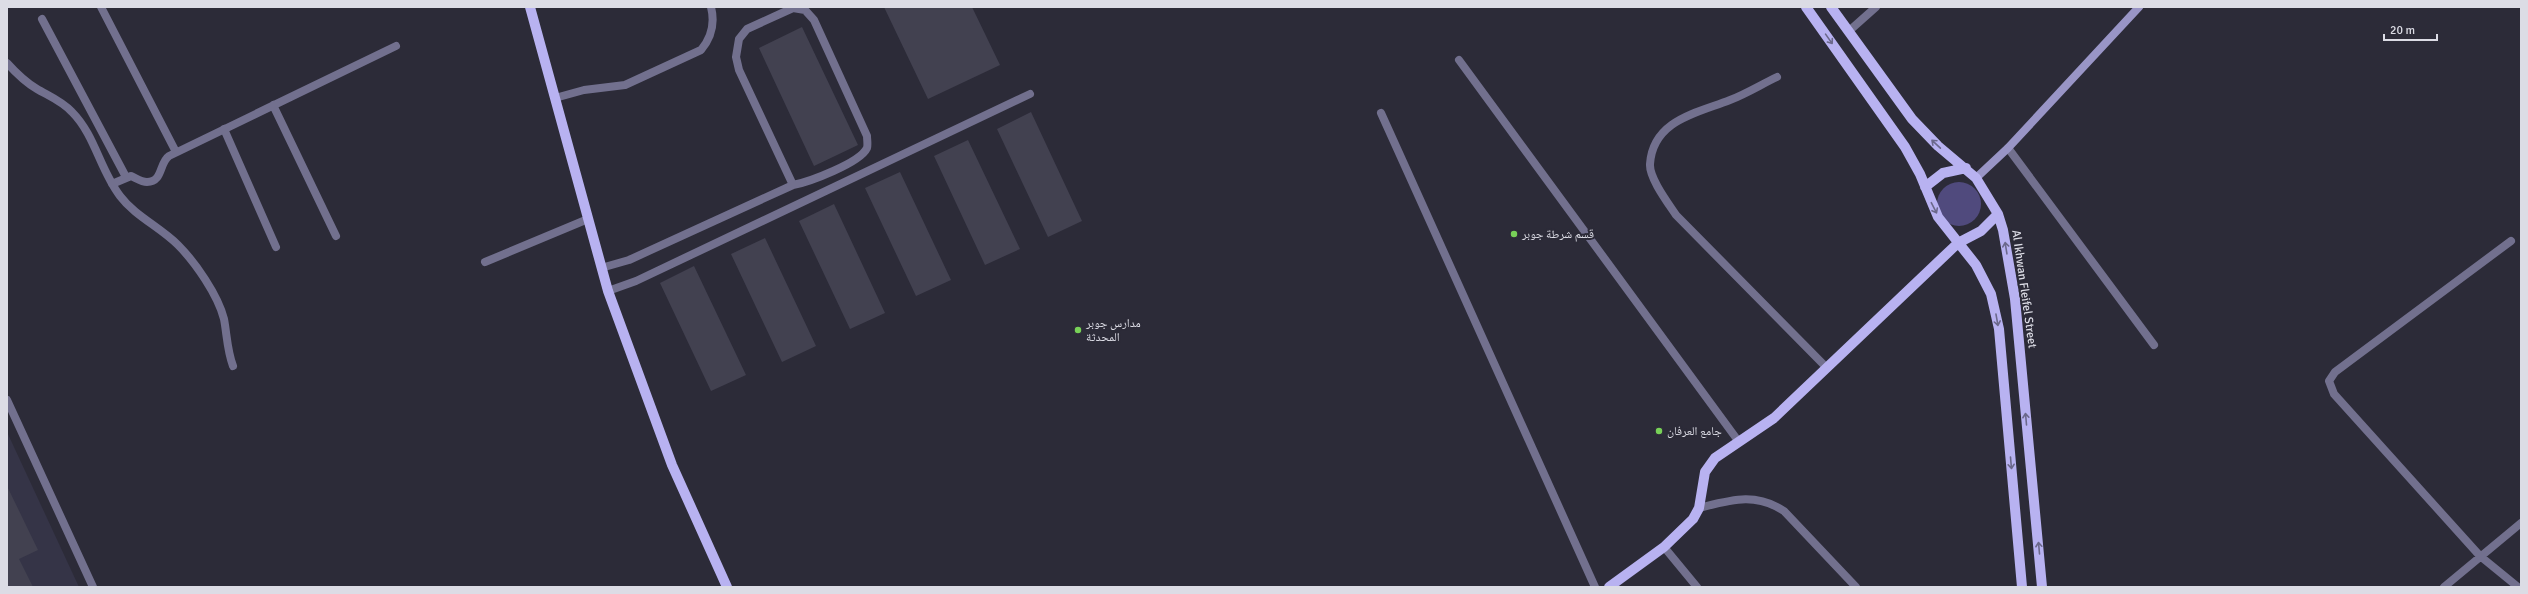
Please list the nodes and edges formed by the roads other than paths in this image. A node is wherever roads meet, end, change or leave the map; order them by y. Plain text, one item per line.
1 (101, 7) edge
2 (530, 7) edge
3 (711, 7) edge
4 (1806, 7) edge
5 (1831, 7) edge
6 (1876, 7) edge
7 (2139, 7) edge
8 (42, 19) dead end
9 (1848, 31) junction
10 (396, 46) dead end
11 (1459, 60) dead end
12 (7, 63) edge
13 (1777, 77) dead end
14 (1030, 94) dead end
15 (555, 98) junction
16 (273, 105) junction
17 (1381, 113) dead end
18 (224, 129) junction
19 (2008, 148) junction
20 (176, 152) junction
21 (1966, 168) junction
22 (126, 177) junction
23 (1976, 178) junction
24 (112, 184) junction
25 (793, 185) junction
26 (1925, 187) junction
27 (1998, 214) junction
28 (588, 219) junction
29 (336, 236) dead end
30 (2511, 241) dead end
31 (1958, 243) junction
32 (276, 247) dead end
33 (485, 262) dead end
34 (600, 268) junction
35 (608, 291) junction
36 (2154, 345) dead end
37 (233, 366) dead end
38 (1826, 367) junction
39 (7, 400) edge
40 (1739, 442) junction
41 (1699, 508) junction
42 (2521, 523) edge
43 (1664, 547) junction
44 (2480, 556) junction
45 (93, 587) edge
46 (727, 587) edge
47 (1595, 587) edge
48 (1609, 587) edge
49 (1696, 587) edge
50 (1856, 587) edge
51 (2022, 587) edge
52 (2042, 587) edge
53 (2444, 587) edge
54 (2518, 587) edge

1 - 20 street
2 - 15 main road
3 - 15 street
4 -> 26 main road
5 - 9 main road, Al Ikhwan Fleifel Street
6 - 9 street
7 - 19 street
8 - 22 street
21 -> 9 main road, Al Ikhwan Fleifel Street
10 - 16 street
11 - 40 street
12 - 24 street
13 - 38 street
14 - 35 street
15 - 28 main road
16 - 18 street
16 - 29 street
17 - 47 street
18 - 20 street
18 - 32 street
19 - 23 street
19 - 36 street
20 - 22 street
21 - 23 main road, Al Ikhwan Fleifel Street
21 - 26 main road
22 - 24 street
23 - 27 main road, Al Ikhwan Fleifel Street
24 - 37 street
25 - 25 street
25 - 34 street
26 -> 31 main road
27 - 31 main road
52 -> 27 main road, Al Ikhwan Fleifel Street
28 - 33 street
28 - 34 main road
30 - 44 street
31 - 38 main road
31 -> 51 main road
34 - 35 main road
35 - 46 main road
38 - 40 main road
39 - 45 street
40 - 41 main road
41 - 43 main road
41 - 50 street
42 - 44 street
43 - 48 main road
43 - 49 street
44 - 53 street
44 - 54 street

